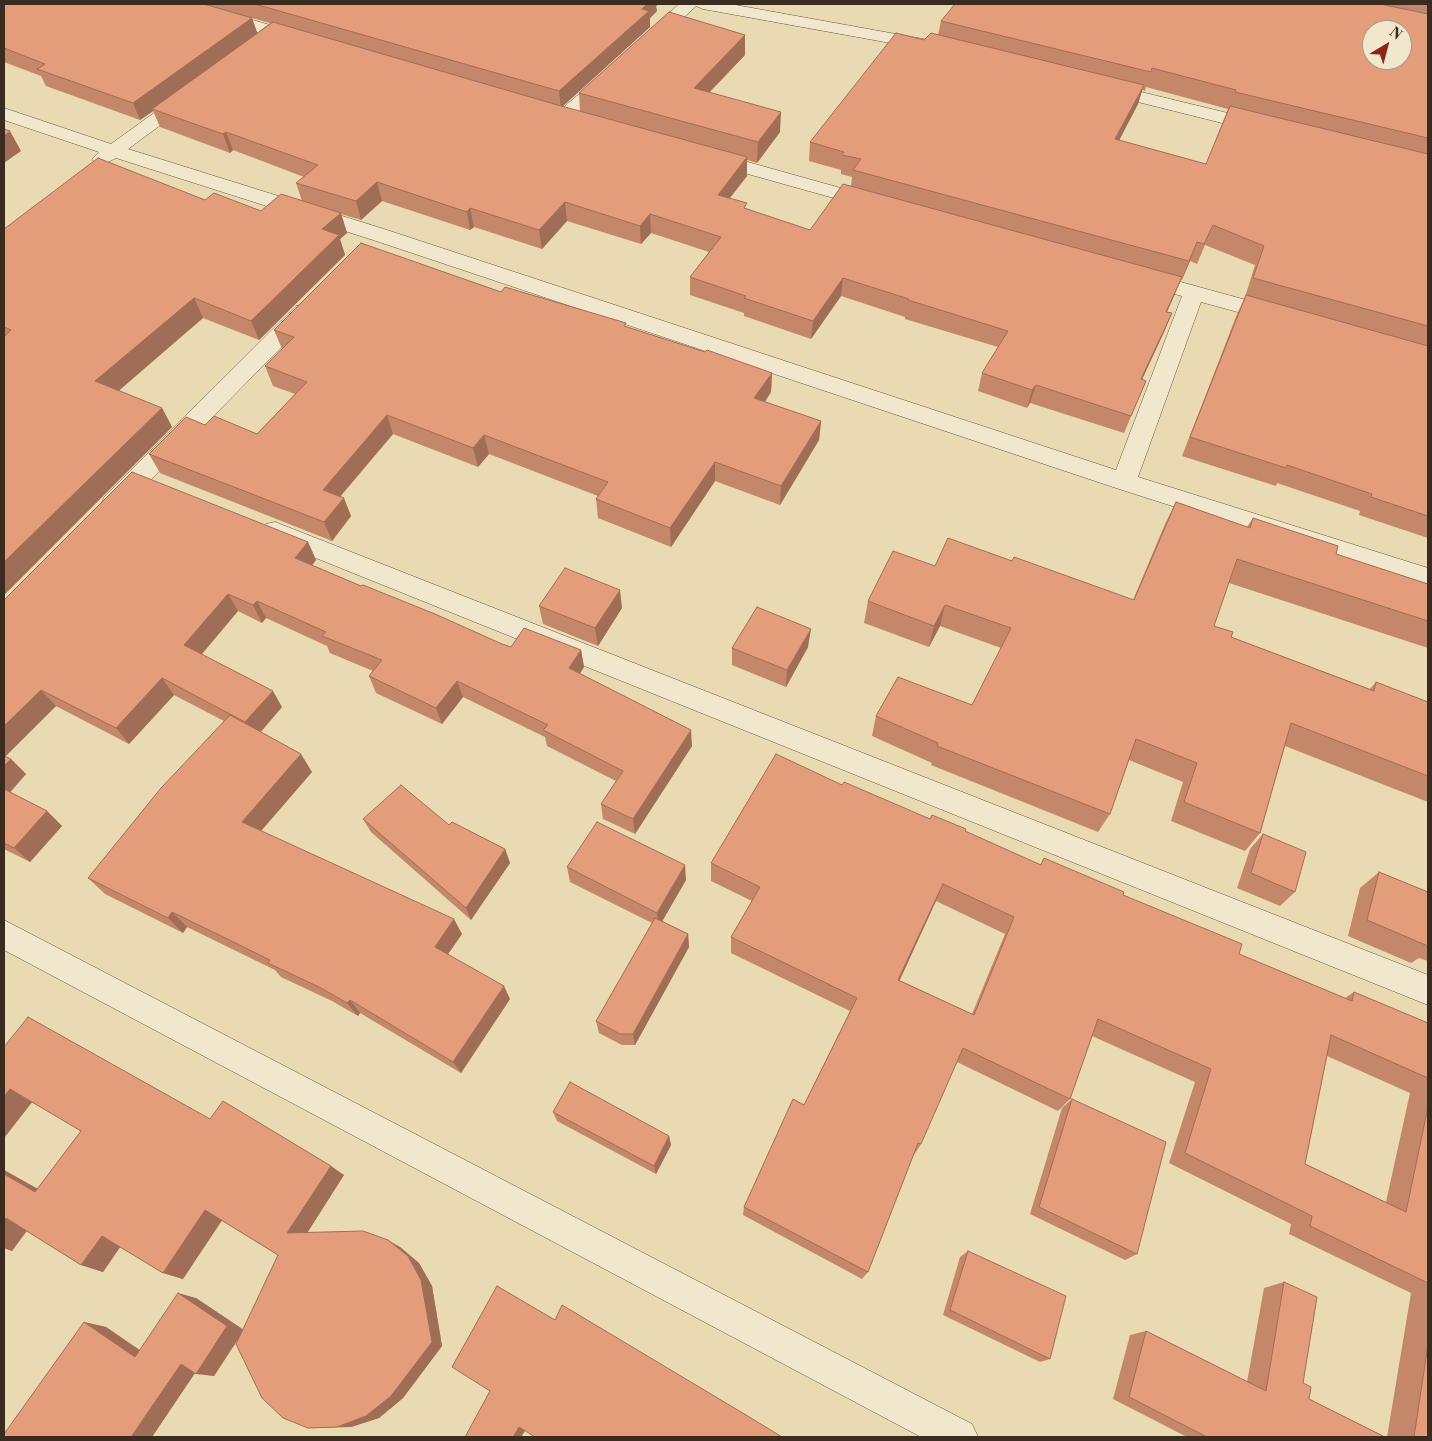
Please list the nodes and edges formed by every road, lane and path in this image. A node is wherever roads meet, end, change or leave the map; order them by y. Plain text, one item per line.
1 (180, 4) edge
2 (689, 4) edge
3 (702, 4) edge
4 (314, 43) edge
5 (944, 48) edge
6 (638, 50) edge
7 (616, 70) edge
8 (1089, 84) edge
9 (198, 89) edge
10 (4, 114) edge
11 (584, 122) edge
12 (1283, 132) edge
13 (113, 151) junction
14 (698, 154) edge
15 (90, 168) edge
16 (889, 208) edge
17 (1127, 274) edge
18 (1194, 293) junction
19 (318, 298) edge
20 (1297, 322) edge
21 (139, 477) junction
22 (1124, 482) junction
23 (167, 488) edge
24 (98, 518) edge
25 (250, 521) edge
26 (1428, 578) edge
27 (4, 934) edge
28 (1428, 990) edge
29 (959, 1437) edge

1 - 4 street
2 - 6 street
3 - 5 street
7 - 11 street
8 - 12 street
9 - 13 street
10 - 13 street
13 - 15 street
13 - 22 street
14 - 16 street
17 - 18 street
18 - 20 street
18 - 22 street
19 - 21 street
21 - 23 street
21 - 24 street
22 - 26 street
25 - 28 street
27 - 29 street

